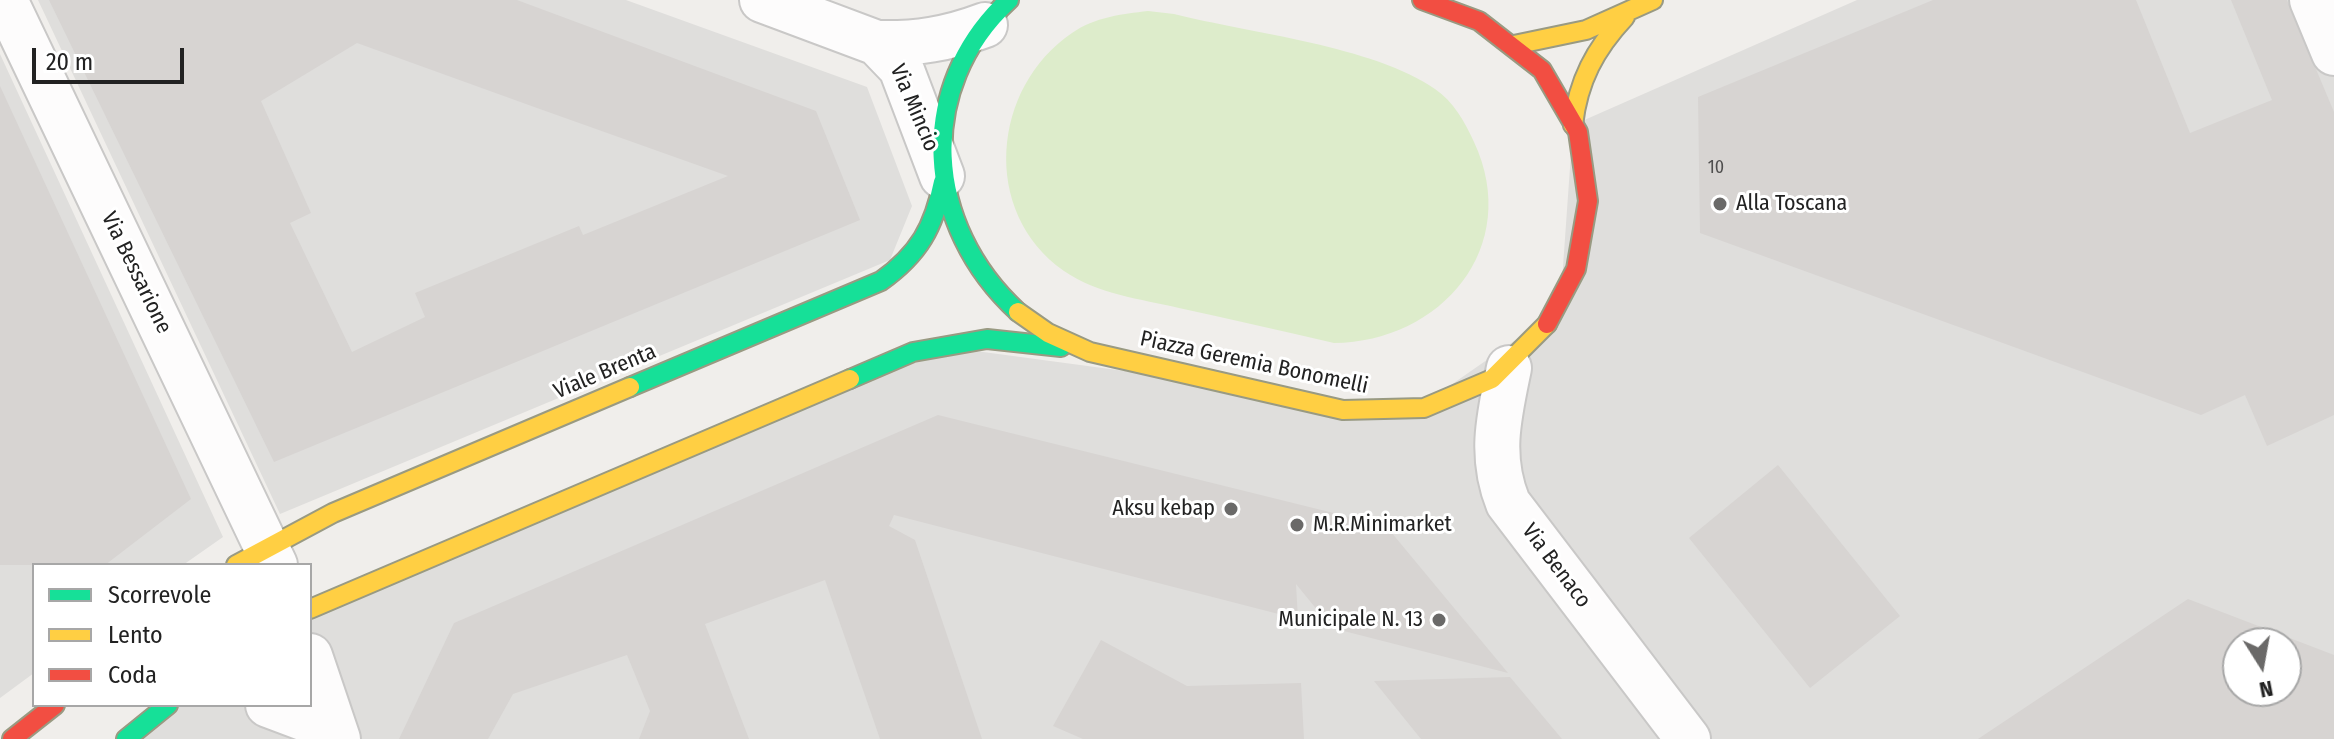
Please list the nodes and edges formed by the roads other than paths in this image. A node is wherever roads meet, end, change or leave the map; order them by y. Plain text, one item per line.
1 (5, 0) edge
2 (762, 0) edge
3 (1422, 0) edge
4 (1653, 0) edge
5 (2312, 0) edge
6 (1632, 10) junction
7 (997, 12) edge
8 (877, 43) junction
9 (1514, 45) junction
10 (2334, 53) edge
11 (1573, 125) junction
12 (943, 179) junction
13 (1080, 349) junction
14 (1509, 368) junction
15 (260, 559) edge
16 (312, 608) edge
17 (312, 662) edge
18 (52, 707) edge
19 (166, 707) edge
20 (273, 707) edge
21 (337, 734) edge
22 (12, 739) edge
23 (126, 739) edge
24 (1688, 739) edge

1 - 15 street, Via Bessarione
2 - 8 street, Via Mincio
3 - 9 street, Piazza Geremia Bonomelli
4 - 6 street
5 - 10 street
6 - 9 street
6 - 11 street
7 - 8 street, Via Mincio
7 - 12 street, Piazza Geremia Bonomelli
8 - 12 street, Via Mincio
9 - 11 street, Piazza Geremia Bonomelli
11 - 14 street, Piazza Geremia Bonomelli
12 - 13 street, Piazza Geremia Bonomelli
12 - 15 street, Viale Brenta
13 - 14 street, Piazza Geremia Bonomelli
13 - 16 street
14 - 24 street, Via Benaco
17 - 21 street
18 - 22 street
19 - 23 street
20 - 21 street

